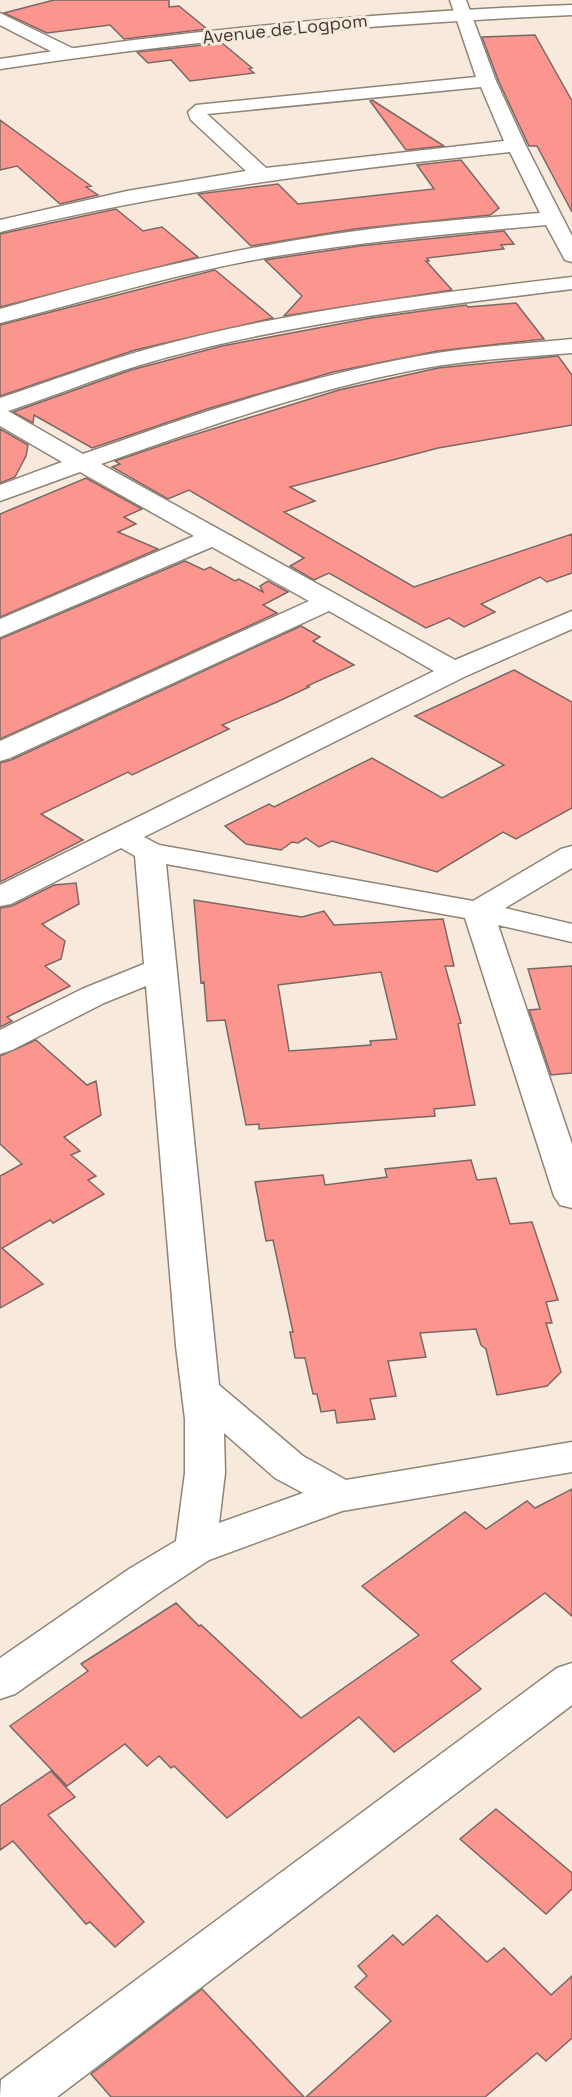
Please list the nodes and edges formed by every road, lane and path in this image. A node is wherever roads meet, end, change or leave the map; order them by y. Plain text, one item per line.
1 (557, 0) edge
2 (460, 5) edge
3 (572, 10) edge
4 (0, 18) edge
5 (51, 42) junction
6 (0, 51) edge
7 (68, 53) junction
8 (0, 64) edge
9 (487, 81) junction
10 (516, 146) junction
11 (261, 174) junction
12 (552, 218) junction
13 (0, 226) edge
14 (572, 256) edge
15 (572, 283) edge
16 (0, 316) edge
17 (572, 346) edge
18 (0, 406) edge
19 (0, 416) edge
20 (79, 462) junction
21 (0, 494) edge
22 (211, 538) junction
23 (330, 601) junction
24 (572, 619) edge
25 (0, 629) edge
26 (454, 671) junction
27 (0, 752) edge
28 (136, 844) junction
29 (572, 855) edge
30 (0, 897) edge
31 (478, 911) junction
32 (572, 933) edge
33 (161, 969) junction
34 (0, 1043) edge
35 (572, 1196) edge
36 (201, 1391) junction
37 (572, 1457) edge
38 (342, 1496) junction
39 (195, 1549) junction
40 (0, 1681) edge
41 (572, 1681) edge
42 (18, 2097) edge

1 - 2 street, Avenue de Logpom
2 - 3 street, Avenue de Logpom
2 - 5 street, Avenue de Logpom
2 - 7 street, Avenue de Logpom
2 - 9 street
4 - 5 street
5 - 6 street, Avenue de Logpom
5 - 7 street
7 - 8 street, Avenue de Logpom
9 - 10 street
9 - 11 street
10 - 11 street
10 - 12 street
11 - 13 street
12 - 14 street
12 - 16 street
15 - 18 street
17 - 20 street
19 - 20 street
20 - 21 street
20 - 22 street
22 - 23 street
22 - 25 street
23 - 26 street
23 - 27 street
24 - 26 street
26 - 28 street
28 - 30 street
28 - 31 street
28 - 33 street
29 - 31 street
31 - 32 street
31 - 35 street
33 - 34 street
33 - 36 street
36 - 38 street
36 - 39 street
37 - 38 street
38 - 39 street
39 - 40 street
41 - 42 street

